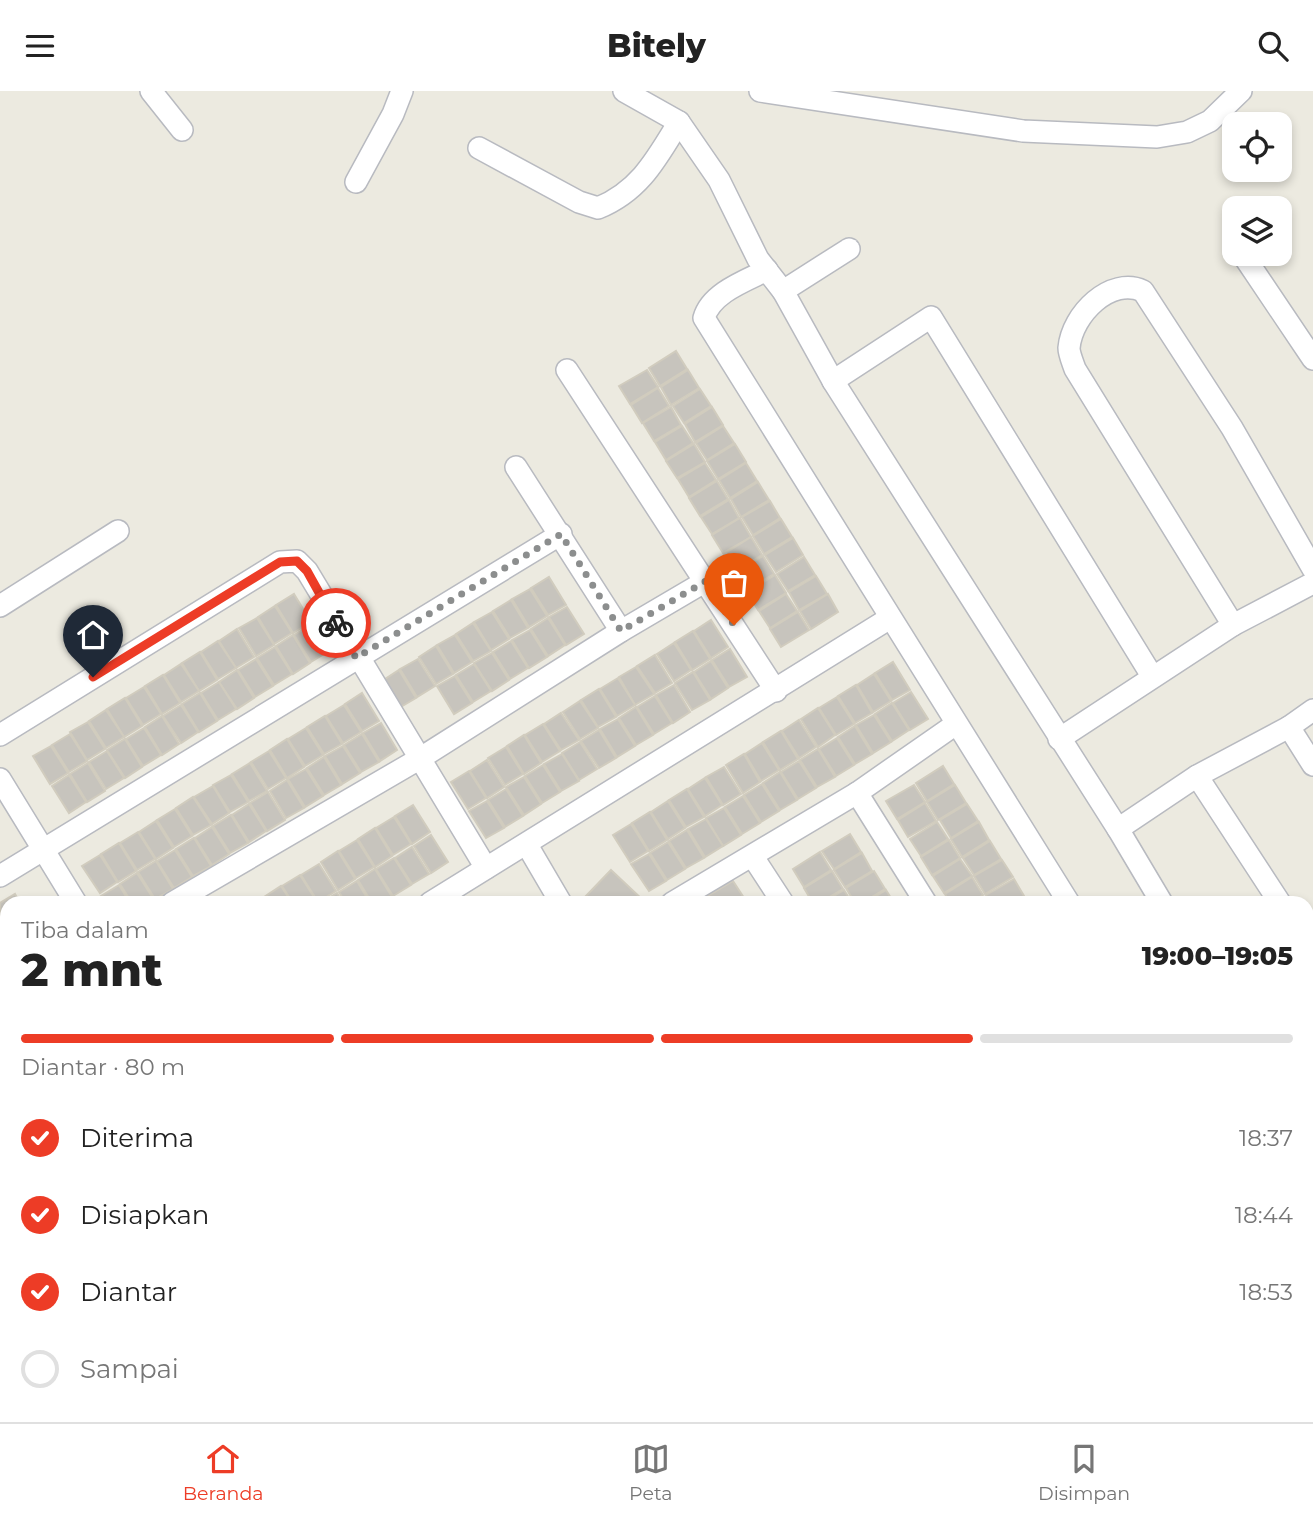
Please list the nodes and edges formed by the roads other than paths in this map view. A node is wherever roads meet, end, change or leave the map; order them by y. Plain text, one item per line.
1 (151, 91) edge
2 (402, 91) edge
3 (624, 91) edge
4 (760, 91) edge
5 (1241, 91) edge
6 (797, 94) edge
7 (680, 122) junction
8 (182, 130) dead end
9 (479, 148) dead end
10 (356, 182) dead end
11 (849, 249) dead end
12 (762, 265) junction
13 (1250, 266) edge
14 (783, 291) junction
15 (1313, 359) edge
16 (567, 370) dead end
17 (833, 381) junction
18 (516, 467) dead end
19 (118, 531) dead end
20 (561, 534) junction
21 (1313, 569) edge
22 (706, 581) junction
23 (1313, 583) edge
24 (0, 606) edge
25 (891, 618) junction
26 (1233, 625) junction
27 (621, 631) junction
28 (356, 658) junction
29 (1152, 676) junction
30 (776, 691) junction
31 (1313, 710) edge
32 (956, 723) junction
33 (1289, 727) junction
34 (0, 735) edge
35 (1059, 739) junction
36 (419, 758) junction
37 (1313, 765) edge
38 (1197, 776) junction
39 (0, 779) edge
40 (857, 793) junction
41 (1118, 829) junction
42 (527, 845) junction
43 (44, 850) junction
44 (753, 857) junction
45 (486, 869) junction
46 (0, 876) edge
47 (72, 896) edge
48 (184, 896) edge
49 (441, 896) edge
50 (557, 896) edge
51 (684, 896) edge
52 (778, 896) edge
53 (922, 896) edge
54 (1065, 896) edge
55 (1159, 896) edge
56 (1275, 896) edge

1 - 8 street
2 - 10 street
3 - 7 street
4 - 6 street
5 - 6 street
7 - 9 street
7 - 12 street
11 - 14 street
12 - 14 street
12 - 25 street
13 - 15 street
14 - 17 street
16 - 22 street
17 - 29 street
17 - 35 street
18 - 20 street
19 - 24 street
20 - 27 street
20 - 28 street
21 - 26 street
22 - 27 street
22 - 30 street
23 - 26 street
25 - 30 street
25 - 32 street
26 - 29 street
27 - 36 street
28 - 34 street
28 - 36 street
28 - 43 street
29 - 35 street
30 - 42 street
31 - 33 street
32 - 40 street
32 - 54 street
33 - 37 street
33 - 38 street
35 - 41 street
36 - 45 street
36 - 48 street
38 - 41 street
38 - 56 street
39 - 43 street
40 - 44 street
40 - 53 street
41 - 55 street
42 - 45 street
42 - 50 street
43 - 46 street
43 - 47 street
44 - 51 street
44 - 52 street
45 - 49 street

